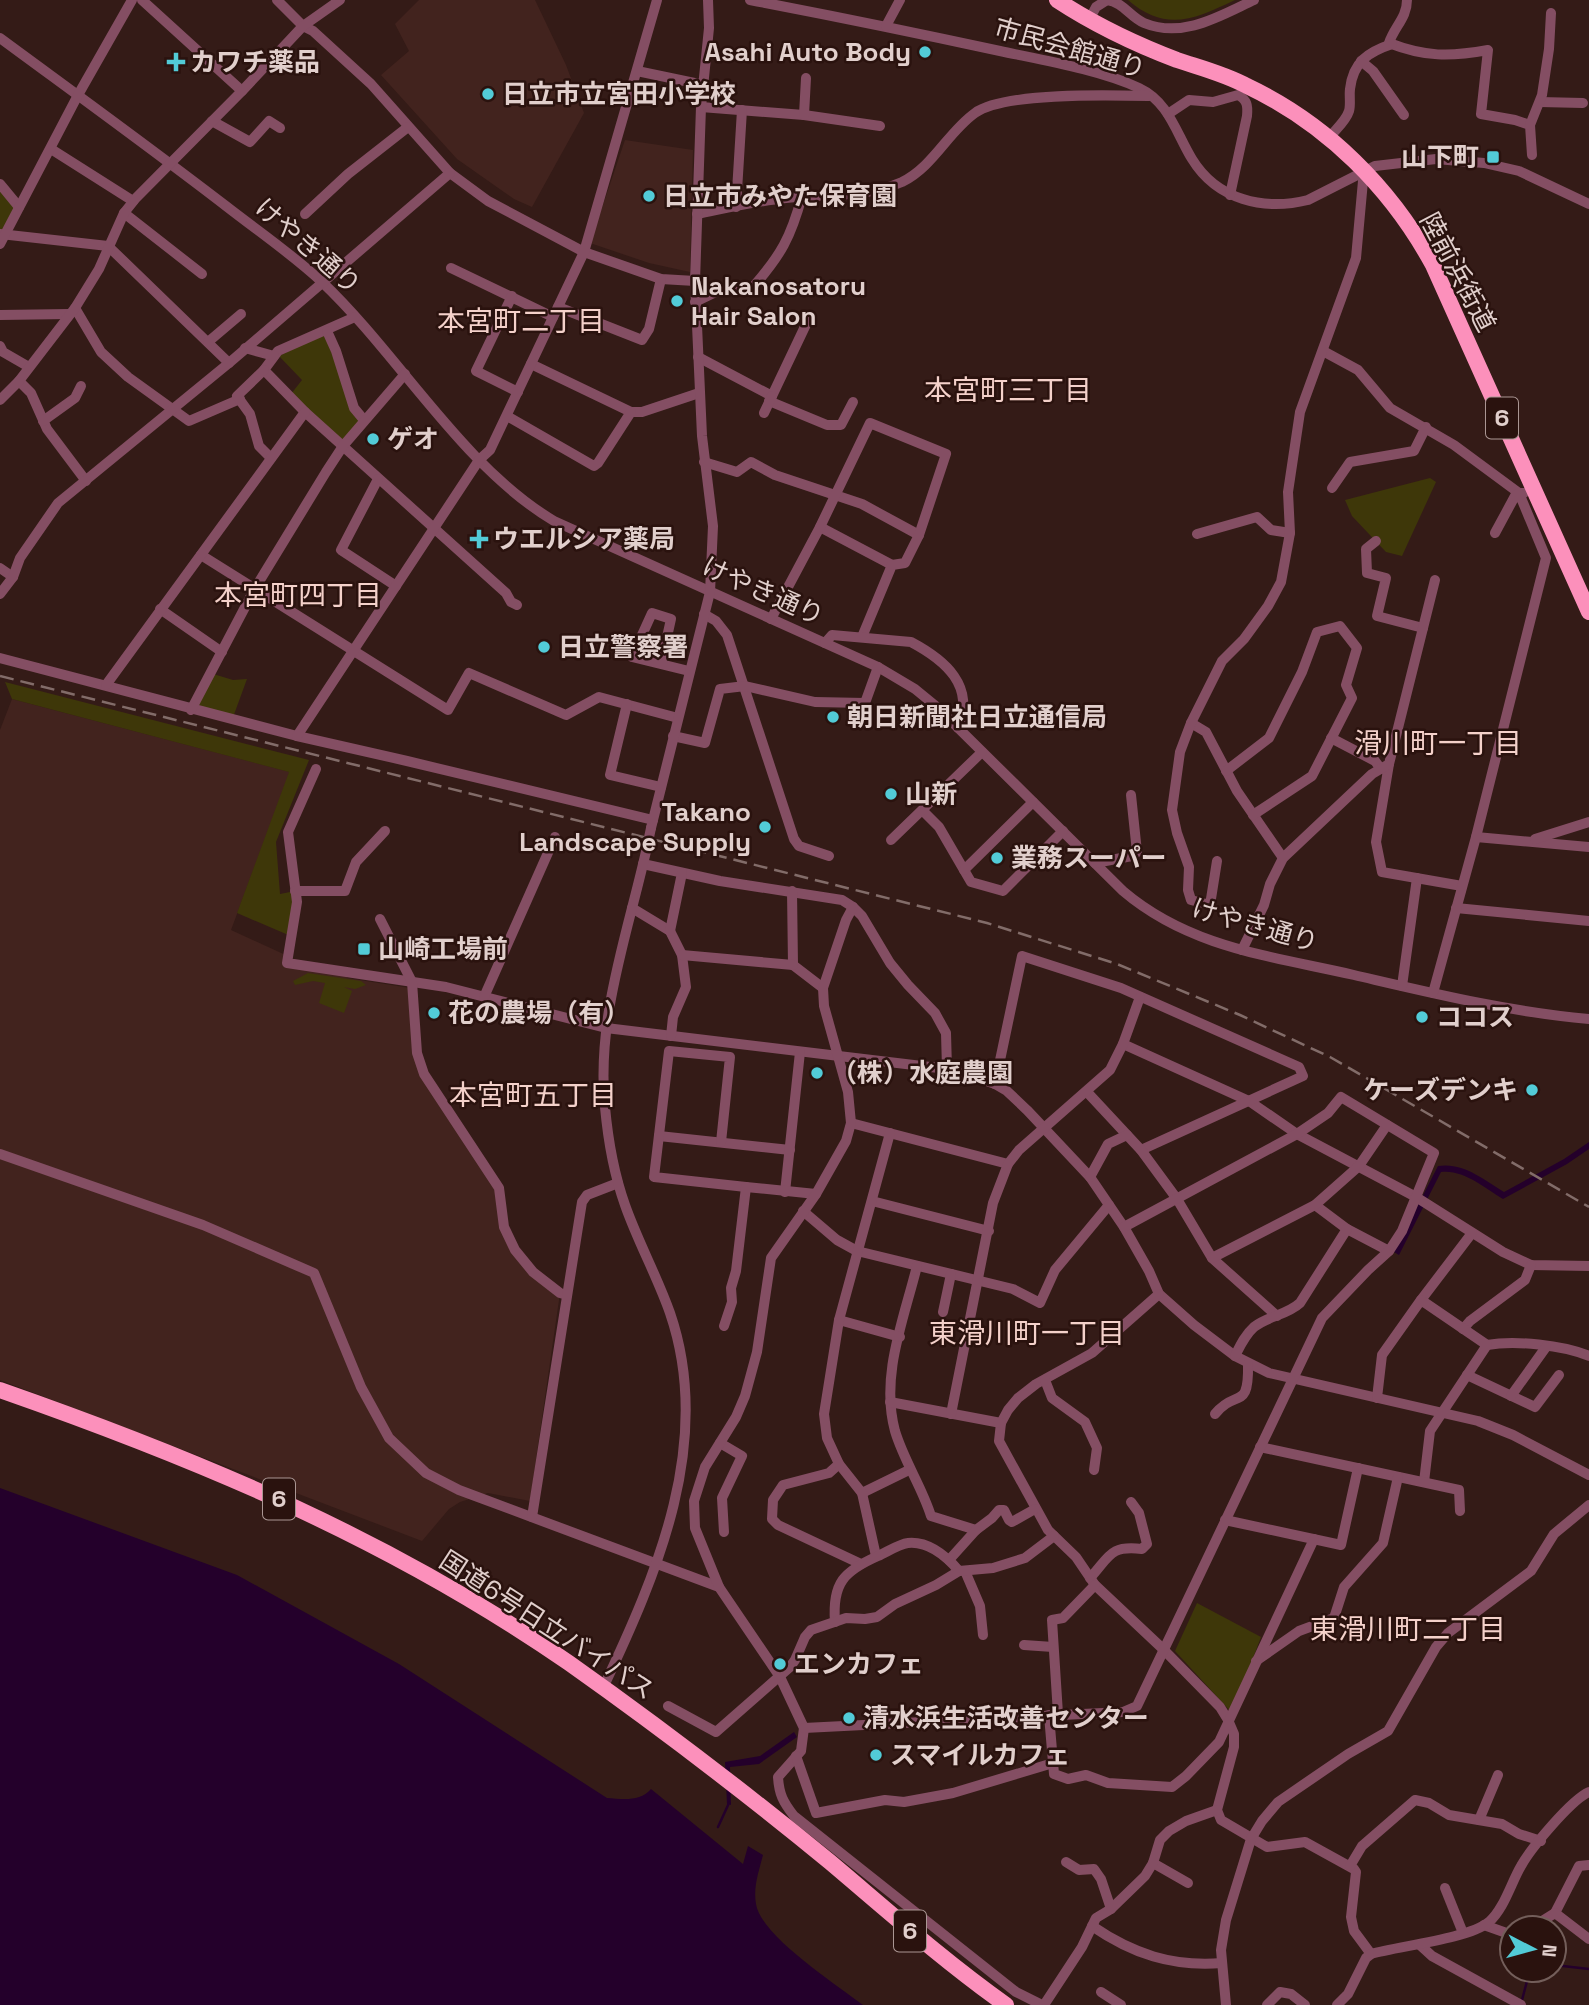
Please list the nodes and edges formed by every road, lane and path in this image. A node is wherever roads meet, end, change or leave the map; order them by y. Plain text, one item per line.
1 (132, 0) edge
2 (142, 0) edge
3 (277, 0) edge
4 (340, 0) edge
5 (657, 0) edge
6 (708, 0) edge
7 (750, 0) edge
8 (900, 0) edge
9 (1057, 0) edge
10 (1107, 0) edge
11 (1255, 0) edge
12 (1407, 0) edge
13 (1550, 13) dead end
14 (1089, 20) junction
15 (303, 26) junction
16 (886, 26) junction
17 (0, 38) edge
18 (1392, 44) junction
19 (1360, 61) junction
20 (637, 71) junction
21 (806, 78) dead end
22 (704, 85) junction
23 (242, 91) junction
24 (78, 95) junction
25 (1152, 96) junction
26 (1539, 102) junction
27 (1583, 103) dead end
28 (701, 107) junction
29 (742, 110) junction
30 (1168, 114) junction
31 (1404, 115) dead end
32 (804, 116) junction
33 (212, 121) junction
34 (880, 125) dead end
35 (1530, 125) junction
36 (408, 127) junction
37 (281, 128) dead end
38 (1329, 138) junction
39 (51, 149) junction
40 (1532, 155) dead end
41 (169, 162) junction
42 (1364, 170) junction
43 (450, 173) junction
44 (0, 184) edge
45 (1230, 195) junction
46 (802, 196) junction
47 (133, 201) junction
48 (1589, 204) edge
49 (19, 207) junction
50 (736, 207) junction
51 (124, 213) junction
52 (697, 214) junction
53 (305, 215) dead end
54 (2, 237) edge
55 (108, 246) junction
56 (584, 252) junction
57 (451, 268) dead end
58 (202, 274) dead end
59 (661, 279) junction
60 (695, 281) junction
61 (321, 282) junction
62 (512, 296) junction
63 (695, 302) junction
64 (72, 311) junction
65 (556, 312) junction
66 (241, 314) dead end
67 (0, 315) edge
68 (810, 316) dead end
69 (355, 317) junction
70 (327, 331) junction
71 (208, 342) junction
72 (0, 346) edge
73 (245, 348) junction
74 (1324, 351) junction
75 (274, 356) junction
76 (698, 357) junction
77 (229, 363) junction
78 (531, 364) junction
79 (29, 367) junction
80 (264, 370) junction
81 (405, 374) junction
82 (19, 382) junction
83 (80, 386) dead end
84 (518, 392) junction
85 (699, 393) junction
86 (771, 398) junction
87 (240, 399) junction
88 (0, 400) edge
89 (853, 402) dead end
90 (173, 409) junction
91 (305, 412) junction
92 (631, 412) junction
93 (764, 413) dead end
94 (507, 416) junction
95 (364, 420) junction
96 (43, 421) junction
97 (1426, 428) junction
98 (343, 446) junction
99 (271, 458) junction
100 (479, 460) junction
101 (704, 462) junction
102 (378, 479) junction
103 (86, 481) junction
104 (1332, 488) dead end
105 (1527, 492) junction
106 (836, 495) junction
107 (434, 527) junction
108 (820, 527) junction
109 (1290, 533) junction
110 (1495, 533) dead end
111 (1197, 534) dead end
112 (919, 535) junction
113 (1376, 541) dead end
114 (201, 555) junction
115 (892, 565) junction
116 (0, 568) edge
117 (13, 577) junction
118 (1435, 580) dead end
119 (396, 586) junction
120 (254, 590) junction
121 (710, 592) junction
122 (0, 594) edge
123 (517, 605) dead end
124 (160, 609) junction
125 (1589, 612) edge
126 (704, 614) junction
127 (771, 618) junction
128 (1423, 628) junction
129 (862, 636) junction
130 (825, 643) junction
131 (222, 652) junction
132 (353, 652) junction
133 (0, 657) edge
134 (661, 664) junction
135 (878, 667) junction
136 (689, 671) junction
137 (106, 685) junction
138 (745, 686) junction
139 (627, 705) junction
140 (191, 710) junction
141 (678, 718) junction
142 (1191, 723) junction
143 (958, 728) junction
144 (297, 736) junction
145 (673, 736) junction
146 (1331, 738) junction
147 (982, 752) junction
148 (1385, 766) junction
149 (316, 769) dead end
150 (1226, 771) junction
151 (661, 787) junction
152 (1131, 795) dead end
153 (1033, 803) junction
154 (923, 811) junction
155 (1253, 816) junction
156 (1589, 822) edge
157 (652, 824) junction
158 (385, 831) dead end
159 (1063, 831) junction
160 (1476, 836) junction
161 (555, 837) dead end
162 (891, 840) dead end
163 (1530, 841) junction
164 (1589, 847) edge
165 (829, 856) dead end
166 (1283, 858) junction
167 (1217, 861) dead end
168 (1095, 863) junction
169 (643, 864) junction
170 (964, 870) junction
171 (682, 873) junction
172 (1417, 878) junction
173 (1462, 886) junction
174 (295, 891) junction
175 (792, 891) junction
176 (853, 907) junction
177 (632, 908) junction
178 (1456, 908) junction
179 (380, 919) dead end
180 (1589, 921) edge
181 (670, 931) junction
182 (1242, 950) junction
183 (682, 955) junction
184 (793, 965) junction
185 (412, 982) junction
186 (1402, 986) junction
187 (823, 988) junction
188 (1433, 993) junction
189 (484, 997) junction
190 (1140, 997) junction
191 (1589, 1018) edge
192 (606, 1028) junction
193 (671, 1037) junction
194 (1124, 1044) junction
195 (800, 1052) junction
196 (839, 1056) junction
197 (947, 1069) junction
198 (995, 1084) junction
199 (1087, 1092) junction
200 (1249, 1101) junction
201 (851, 1123) junction
202 (1387, 1125) junction
203 (1044, 1128) junction
204 (890, 1133) junction
205 (1297, 1134) junction
206 (1127, 1135) junction
207 (659, 1136) junction
208 (721, 1142) junction
209 (790, 1150) junction
210 (1141, 1150) junction
211 (0, 1154) edge
212 (1008, 1164) junction
213 (1359, 1166) junction
214 (1090, 1177) junction
215 (618, 1183) junction
216 (746, 1187) junction
217 (785, 1192) junction
218 (816, 1194) junction
219 (1416, 1197) junction
220 (1177, 1199) junction
221 (872, 1201) junction
222 (1109, 1205) junction
223 (1315, 1205) junction
224 (803, 1211) junction
225 (1124, 1227) junction
226 (1347, 1229) junction
227 (989, 1231) junction
228 (1472, 1233) junction
229 (856, 1251) junction
230 (1390, 1251) junction
231 (1212, 1258) junction
232 (1531, 1265) junction
233 (917, 1266) junction
234 (1589, 1266) edge
235 (951, 1274) junction
236 (976, 1280) junction
237 (1159, 1294) junction
238 (567, 1295) junction
239 (1421, 1300) junction
240 (943, 1312) dead end
241 (1278, 1316) junction
242 (839, 1320) junction
243 (724, 1326) dead end
244 (1463, 1329) junction
245 (900, 1337) junction
246 (1487, 1345) junction
247 (1546, 1347) junction
248 (1235, 1356) junction
249 (1589, 1356) edge
250 (1248, 1364) junction
251 (1559, 1374) dead end
252 (1467, 1375) junction
253 (1293, 1378) junction
254 (1045, 1380) junction
255 (0, 1390) edge
256 (1511, 1396) junction
257 (1377, 1398) junction
258 (890, 1402) junction
259 (1443, 1412) junction
260 (951, 1413) junction
261 (1215, 1414) dead end
262 (1001, 1423) junction
263 (720, 1443) junction
264 (1260, 1447) junction
265 (839, 1464) junction
266 (1358, 1468) junction
267 (909, 1470) junction
268 (1094, 1470) dead end
269 (1589, 1475) edge
270 (1398, 1476) junction
271 (1424, 1482) junction
272 (862, 1493) junction
273 (1131, 1502) dead end
274 (1589, 1504) edge
275 (1035, 1509) junction
276 (1460, 1511) dead end
277 (532, 1517) junction
278 (1225, 1520) junction
279 (976, 1530) junction
280 (724, 1532) dead end
281 (1054, 1535) junction
282 (1314, 1539) junction
283 (876, 1556) junction
284 (949, 1560) junction
285 (861, 1564) junction
286 (655, 1565) junction
287 (962, 1571) junction
288 (1093, 1582) junction
289 (719, 1587) junction
290 (835, 1622) junction
291 (983, 1635) dead end
292 (1024, 1645) dead end
293 (1054, 1647) junction
294 (1163, 1649) junction
295 (1256, 1661) junction
296 (780, 1677) junction
297 (603, 1688) junction
298 (668, 1706) dead end
299 (1054, 1715) junction
300 (1228, 1720) junction
301 (804, 1728) junction
302 (796, 1756) junction
303 (1053, 1763) junction
304 (1498, 1775) dead end
305 (1589, 1792) edge
306 (1217, 1810) junction
307 (1479, 1820) junction
308 (1251, 1839) junction
309 (1541, 1841) junction
310 (1066, 1862) dead end
311 (1153, 1863) junction
312 (1589, 1865) edge
313 (1350, 1866) junction
314 (1188, 1883) dead end
315 (1445, 1888) dead end
316 (1111, 1909) junction
317 (1555, 1913) joint
318 (1484, 1925) junction
319 (1092, 1926) junction
320 (1498, 1930) edge
321 (1463, 1933) junction
322 (1589, 1939) edge
323 (1420, 1945) junction
324 (1371, 1954) junction
325 (1222, 1963) junction
326 (1101, 1992) dead end
327 (1001, 2001) edge
328 (1518, 2003) edge
329 (1043, 2005) edge
330 (1121, 2005) edge
331 (1226, 2005) edge
332 (1267, 2005) edge
333 (1305, 2005) edge
334 (1337, 2005) edge

1 - 24 street
2 - 23 street
3 - 15 street
4 - 15 street
5 - 20 street
6 - 22 street
7 - 16 street, 市民会館通り
8 - 16 street
9 - 14 highway, 陸前浜街道 / 6
10 - 11 street
10 - 14 street
12 - 18 street
13 - 26 street
14 - 38 highway, 陸前浜街道 / 6
15 - 23 street
15 - 36 street
16 - 25 street, 市民会館通り
17 - 24 street, けやき通り
18 - 19 street
18 - 35 street
19 - 31 street
19 - 38 street
20 - 22 street
20 - 56 street
21 - 32 street
22 - 28 street
23 - 33 street
24 - 39 street
24 - 41 street, けやき通り
25 - 30 street, 市民会館通り
25 - 46 street
26 - 27 street
26 - 35 street
28 - 29 street
28 - 52 street
29 - 32 street
29 - 50 street
30 - 45 street, 市民会館通り
30 - 45 street
32 - 34 street
33 - 37 street
33 - 41 street
35 - 40 street
36 - 43 street
36 - 53 street
38 - 42 highway, 陸前浜街道 / 6
39 - 47 street
39 - 49 street
41 - 47 street
41 - 61 street, けやき通り
42 - 45 street, 市民会館通り
42 - 48 street, 市民会館通り
42 - 74 street
42 - 105 highway, 陸前浜街道 / 6
43 - 56 street
43 - 61 street
44 - 49 street
46 - 50 street
46 - 63 street
47 - 51 street
49 - 54 street
50 - 52 street
51 - 55 street
51 - 58 street
52 - 60 street
54 - 55 street
55 - 64 street
55 - 71 street
56 - 59 street
56 - 65 street
57 - 62 street
59 - 60 street
59 - 65 street
60 - 63 street
61 - 69 street, けやき通り
61 - 73 street
62 - 65 street
62 - 84 street
63 - 76 street
64 - 67 street
64 - 79 street
64 - 90 street
65 - 78 street
66 - 71 street
68 - 86 street
69 - 70 street
69 - 81 street, けやき通り
70 - 75 street
70 - 95 street
71 - 77 street
72 - 79 street
73 - 75 street
73 - 77 street
74 - 97 street
74 - 109 street
75 - 80 street
76 - 85 street
76 - 86 street
77 - 90 street
78 - 84 street
78 - 92 street
79 - 82 street
80 - 87 street
80 - 91 street
81 - 95 street
81 - 100 street, けやき通り
82 - 88 street
82 - 96 street
83 - 96 street
84 - 94 street
85 - 92 street
85 - 101 street
86 - 89 street
86 - 93 street
87 - 90 street
87 - 99 street
90 - 103 street
91 - 98 street
91 - 99 street
92 - 94 street
94 - 100 street
95 - 98 street
96 - 103 street
97 - 104 street
97 - 105 street
98 - 102 street
98 - 120 street
99 - 114 street
100 - 107 street
100 - 121 street, けやき通り
101 - 106 street
101 - 121 street
102 - 107 street
102 - 119 street
103 - 117 street
105 - 110 street
105 - 125 highway, 陸前浜街道 / 6
105 - 160 street
106 - 108 street
106 - 112 street
106 - 112 street
107 - 119 street
107 - 123 street
108 - 115 street
108 - 127 street
109 - 111 street
109 - 142 street
112 - 115 street
113 - 128 street
114 - 120 street
114 - 124 street
115 - 129 street
116 - 117 street
117 - 122 street
118 - 128 street
119 - 132 street
120 - 131 street
120 - 132 street
121 - 126 street
121 - 127 street, けやき通り
124 - 131 street
124 - 137 street
126 - 136 street
126 - 138 street
127 - 130 street, けやき通り
128 - 148 street
129 - 130 street
129 - 143 street
130 - 135 street, けやき通り
131 - 140 street
132 - 139 street
132 - 144 street
133 - 137 street
134 - 134 street
134 - 136 street
135 - 138 street
135 - 143 street, けやき通り
136 - 141 street
137 - 140 street
138 - 145 street
138 - 165 street
139 - 141 street
139 - 151 street
140 - 144 street
141 - 145 street
142 - 150 street
142 - 167 street
143 - 147 street, けやき通り
144 - 157 street
145 - 151 street
146 - 148 street
146 - 150 street
146 - 155 street
147 - 153 street, けやき通り
147 - 154 street
148 - 166 street
148 - 172 street
149 - 174 street
150 - 155 street
151 - 157 street
152 - 168 street
153 - 159 street, けやき通り
153 - 170 street
154 - 162 street
154 - 170 street
155 - 166 street
156 - 163 street
157 - 169 street, bridge
158 - 174 street
159 - 168 street, けやき通り
159 - 170 street
160 - 163 street
160 - 173 street
161 - 189 street
163 - 164 street
166 - 182 street
168 - 182 street, けやき通り
169 - 171 street
169 - 177 street
171 - 175 street
171 - 181 street
172 - 173 street
172 - 186 street
173 - 178 street
174 - 185 street
175 - 176 street
175 - 184 street
176 - 187 street
176 - 197 street
177 - 181 street
177 - 192 street
178 - 180 street
178 - 188 street
179 - 185 street
181 - 183 street
182 - 186 street, けやき通り
183 - 184 street
183 - 193 street
184 - 187 street
185 - 189 street
185 - 238 street
186 - 188 street, けやき通り
187 - 196 street
188 - 191 street, けやき通り
189 - 192 street
190 - 194 street
190 - 198 street
190 - 200 street
192 - 193 street
192 - 215 street
193 - 195 street
194 - 199 street
194 - 200 street
195 - 196 street
195 - 209 street
196 - 197 street
196 - 201 street
197 - 198 street
198 - 203 street
199 - 203 street
199 - 206 street
200 - 205 street
200 - 210 street
201 - 204 street
201 - 218 street
202 - 205 street
202 - 213 street
202 - 219 street
203 - 212 street
203 - 214 street
204 - 212 street
204 - 221 street
205 - 213 street
205 - 220 street
206 - 210 street
206 - 214 street
207 - 208 street
207 - 208 street
207 - 216 street
208 - 209 street
209 - 217 street
210 - 220 street
211 - 277 street
212 - 227 street
213 - 219 street
213 - 223 street
214 - 222 street
215 - 238 street
215 - 286 street
216 - 217 street
216 - 243 street
217 - 218 street
218 - 224 street
219 - 228 street
219 - 230 street
220 - 225 street
220 - 231 street
221 - 227 street
221 - 229 street
222 - 225 street
222 - 236 street
223 - 226 street
223 - 231 street
224 - 229 street
224 - 263 street
225 - 237 street
226 - 230 street
226 - 241 street
227 - 236 street
228 - 232 street
228 - 239 street
229 - 233 street
229 - 242 street
230 - 253 street
231 - 241 street
232 - 234 street
232 - 244 street
233 - 235 street
233 - 245 street
235 - 236 street
235 - 240 street
236 - 260 street
237 - 248 street
237 - 254 street
238 - 277 street
239 - 244 street
239 - 257 street
241 - 248 street
242 - 245 street
242 - 265 street
244 - 246 street
245 - 258 street
246 - 247 street
246 - 252 street
247 - 249 street
247 - 256 street
248 - 250 street
250 - 253 street
250 - 261 street
251 - 256 street
252 - 256 street
252 - 259 street
253 - 257 street
253 - 264 street
254 - 262 street
254 - 268 street
255 - 297 highway, 国道6号日立バイパス / 6
257 - 259 street
258 - 260 street
258 - 267 street
259 - 269 street
259 - 271 street
260 - 262 street
262 - 275 street
263 - 280 street
263 - 289 street
264 - 266 street
264 - 278 street
265 - 272 street
265 - 285 street
266 - 270 street
266 - 282 street
267 - 272 street
267 - 279 street
270 - 271 street
270 - 295 street
271 - 276 street
272 - 283 street
273 - 288 street
274 - 308 street
275 - 279 street
275 - 281 street
277 - 286 street
278 - 282 street
278 - 294 street
279 - 284 street
281 - 287 street
281 - 288 street
282 - 295 street
283 - 284 street
283 - 285 street
284 - 287 street
285 - 290 street
286 - 289 street
286 - 297 street
287 - 290 street
287 - 291 street
288 - 293 street
288 - 294 street
289 - 296 street
290 - 296 street
292 - 293 street
293 - 299 street
294 - 299 street
294 - 300 street
295 - 300 street
296 - 298 street
296 - 301 street
297 - 327 highway, 国道6号日立バイパス / 6
299 - 301 street
299 - 303 street
300 - 303 street
300 - 306 street
301 - 302 street
302 - 303 street
302 - 329 street
304 - 307 street
305 - 309 street
306 - 308 street
306 - 311 street
307 - 309 street
307 - 313 street
308 - 313 street
308 - 325 street
309 - 318 street
310 - 316 street
311 - 314 street
311 - 316 street
312 - 317 street
313 - 324 street
315 - 321 street
316 - 319 street
317 - 322 street
318 - 320 street
318 - 321 street
319 - 325 street
319 - 329 street
321 - 323 street
323 - 324 street
323 - 328 street
324 - 334 street
325 - 331 street
326 - 330 street
332 - 333 street

